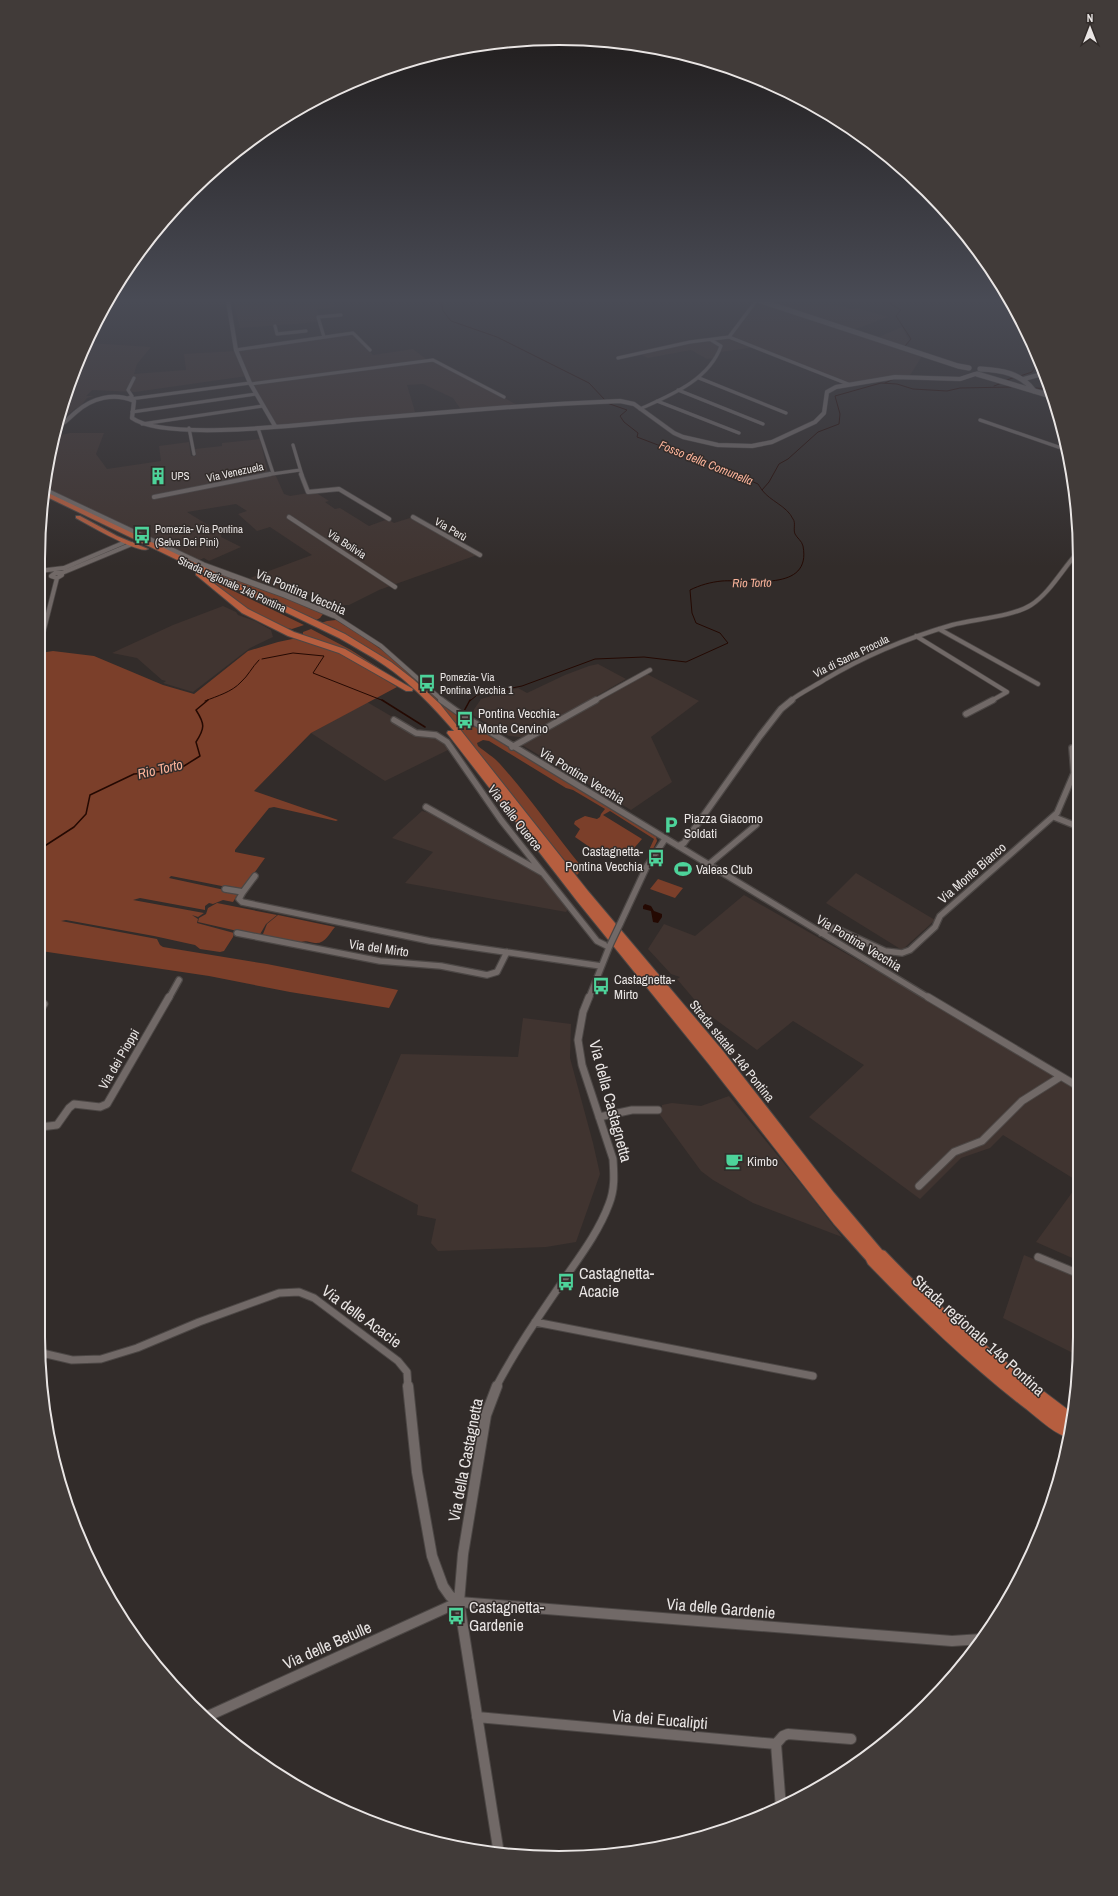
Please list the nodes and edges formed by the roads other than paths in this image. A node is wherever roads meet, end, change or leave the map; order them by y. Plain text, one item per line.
1 (128, 389) edge
2 (198, 389) edge
3 (254, 389) edge
4 (490, 389) edge
5 (728, 389) edge
6 (831, 389) edge
7 (1030, 389) edge
8 (678, 390) joint
9 (1034, 391) joint
10 (256, 394) junction
11 (1046, 395) edge
12 (504, 397) dead end
13 (129, 398) junction
14 (658, 401) junction
15 (263, 406) junction
16 (640, 409) junction
17 (132, 412) junction
18 (786, 413) dead end
19 (980, 420) dead end
20 (64, 421) edge
21 (142, 424) junction
22 (763, 424) dead end
23 (275, 426) junction
24 (189, 428) junction
25 (258, 428) junction
26 (739, 433) dead end
27 (293, 445) dead end
28 (1060, 448) edge
29 (194, 454) dead end
30 (300, 470) junction
31 (273, 473) junction
32 (49, 492) edge
33 (49, 496) edge
34 (154, 497) dead end
35 (48, 499) edge
36 (66, 508) junction
37 (289, 517) dead end
38 (413, 518) dead end
39 (389, 519) dead end
40 (127, 543) junction
41 (118, 549) junction
42 (480, 555) dead end
43 (165, 556) junction
44 (1073, 557) edge
45 (188, 567) junction
46 (45, 570) edge
47 (62, 573) junction
48 (53, 574) junction
49 (45, 575) edge
50 (57, 578) junction
51 (395, 587) dead end
52 (333, 615) joint
53 (308, 622) junction
54 (45, 625) edge
55 (939, 629) junction
56 (916, 636) junction
57 (372, 656) junction
58 (650, 670) dead end
59 (1038, 684) dead end
60 (410, 688) junction
61 (966, 714) dead end
62 (394, 720) dead end
63 (445, 721) junction
64 (512, 747) junction
65 (1072, 748) dead end
66 (1073, 757) edge
67 (1073, 776) edge
68 (426, 807) dead end
69 (1054, 817) junction
70 (1073, 824) edge
71 (756, 825) dead end
72 (665, 838) junction
73 (678, 846) junction
74 (708, 865) junction
75 (255, 876) dead end
76 (548, 876) junction
77 (225, 889) dead end
78 (243, 892) junction
79 (237, 933) dead end
80 (821, 933) junction
81 (609, 946) junction
82 (507, 952) junction
83 (601, 966) junction
84 (179, 980) dead end
85 (1060, 1077) junction
86 (1073, 1085) edge
87 (658, 1110) dead end
88 (599, 1116) junction
89 (45, 1127) edge
90 (919, 1186) dead end
91 (826, 1199) joint
92 (874, 1255) junction
93 (1038, 1257) dead end
94 (1073, 1272) edge
95 (535, 1322) junction
96 (45, 1354) edge
97 (813, 1376) dead end
98 (1067, 1417) edge
99 (1064, 1430) edge
100 (459, 1602) junction
101 (974, 1640) edge
102 (211, 1715) edge
103 (477, 1717) junction
104 (851, 1739) dead end
105 (776, 1744) junction
106 (780, 1801) edge
107 (498, 1848) edge

1 - 13 street
2 - 13 street
3 - 10 street
4 - 12 street
5 - 18 street
6 - 16 street
7 - 9 main road
8 - 14 street
8 - 22 street
9 - 11 main road
10 - 15 street
10 - 17 street
13 - 17 street
13 - 20 street
14 - 16 street
14 - 26 street
15 - 21 street
15 - 23 street
16 - 23 street
17 - 21 street
19 - 28 street
21 - 24 street
23 - 25 street
24 - 25 street
24 - 29 street
25 - 31 street, Via Venezuela
27 - 30 street
30 - 31 street, Via Venezuela
30 - 39 street
31 - 34 street, Via Venezuela
32 - 52 street, Via Pontina Vecchia
33 - 53 highway, Strada regionale 148 Pontina
35 - 36 highway, Strada regionale 148 Pontina
36 - 40 highway
36 - 43 highway, Strada regionale 148 Pontina
37 - 51 street, Via Bolivia
38 - 42 street, Via Perù
40 - 41 street
40 - 41 street
40 - 43 highway
40 - 46 street
41 - 47 street
43 - 45 highway, Strada regionale 148 Pontina
44 - 55 street, Via di Santa Procula
45 - 53 highway, Strada regionale 148 Pontina
45 - 60 highway
47 - 48 street
47 - 50 street
48 - 49 street
48 - 50 street
50 - 54 street
52 - 64 street, Via Pontina Vecchia
53 - 57 highway, Strada regionale 148 Pontina
55 - 56 street, Via di Santa Procula
55 - 59 street
56 - 61 street
56 - 73 street, Via di Santa Procula
57 - 60 highway, Strada statale 148 Pontina
57 - 63 highway, Strada statale 148 Pontina
58 - 64 street
60 - 63 highway, Strada statale 148 Pontina
62 - 76 street, Via delle Querce
63 - 91 highway, Strada statale 148 Pontina
64 - 72 street, Via Pontina Vecchia
65 - 66 street, Via Monte Bianco
67 - 69 street, Via Monte Bianco
68 - 76 street
69 - 70 street
69 - 80 street, Via Monte Bianco
71 - 74 street
72 - 73 street, Via Pontina Vecchia
72 - 81 street, Via della Castagnetta, bridge
73 - 74 street, Via Pontina Vecchia
74 - 80 street, Via Pontina Vecchia
75 - 78 street
76 - 81 street, Via delle Querce
77 - 78 street
78 - 82 street, Via del Mirto
79 - 82 street, Via del Mirto
80 - 85 street, Via Pontina Vecchia
81 - 83 street, Via della Castagnetta
82 - 83 street, Via del Mirto
83 - 88 street, Via della Castagnetta
84 - 89 street, Via dei Pioppi
85 - 86 street, Via Pontina Vecchia
85 - 90 street
87 - 88 street
88 - 95 street, Via della Castagnetta
91 - 92 highway, Strada regionale 148 Pontina
92 - 98 highway, Strada regionale 148 Pontina
92 - 99 highway, Strada regionale 148 Pontina
93 - 94 street
95 - 97 street
95 - 100 street, Via della Castagnetta
96 - 100 street, Via delle Acacie
100 - 101 street, Via delle Gardenie
100 - 102 street, Via delle Betulle
100 - 103 street, Via della Castagnetta
103 - 105 street, Via dei Eucalipti
103 - 107 street, Via della Castagnetta
104 - 105 street
105 - 106 street

